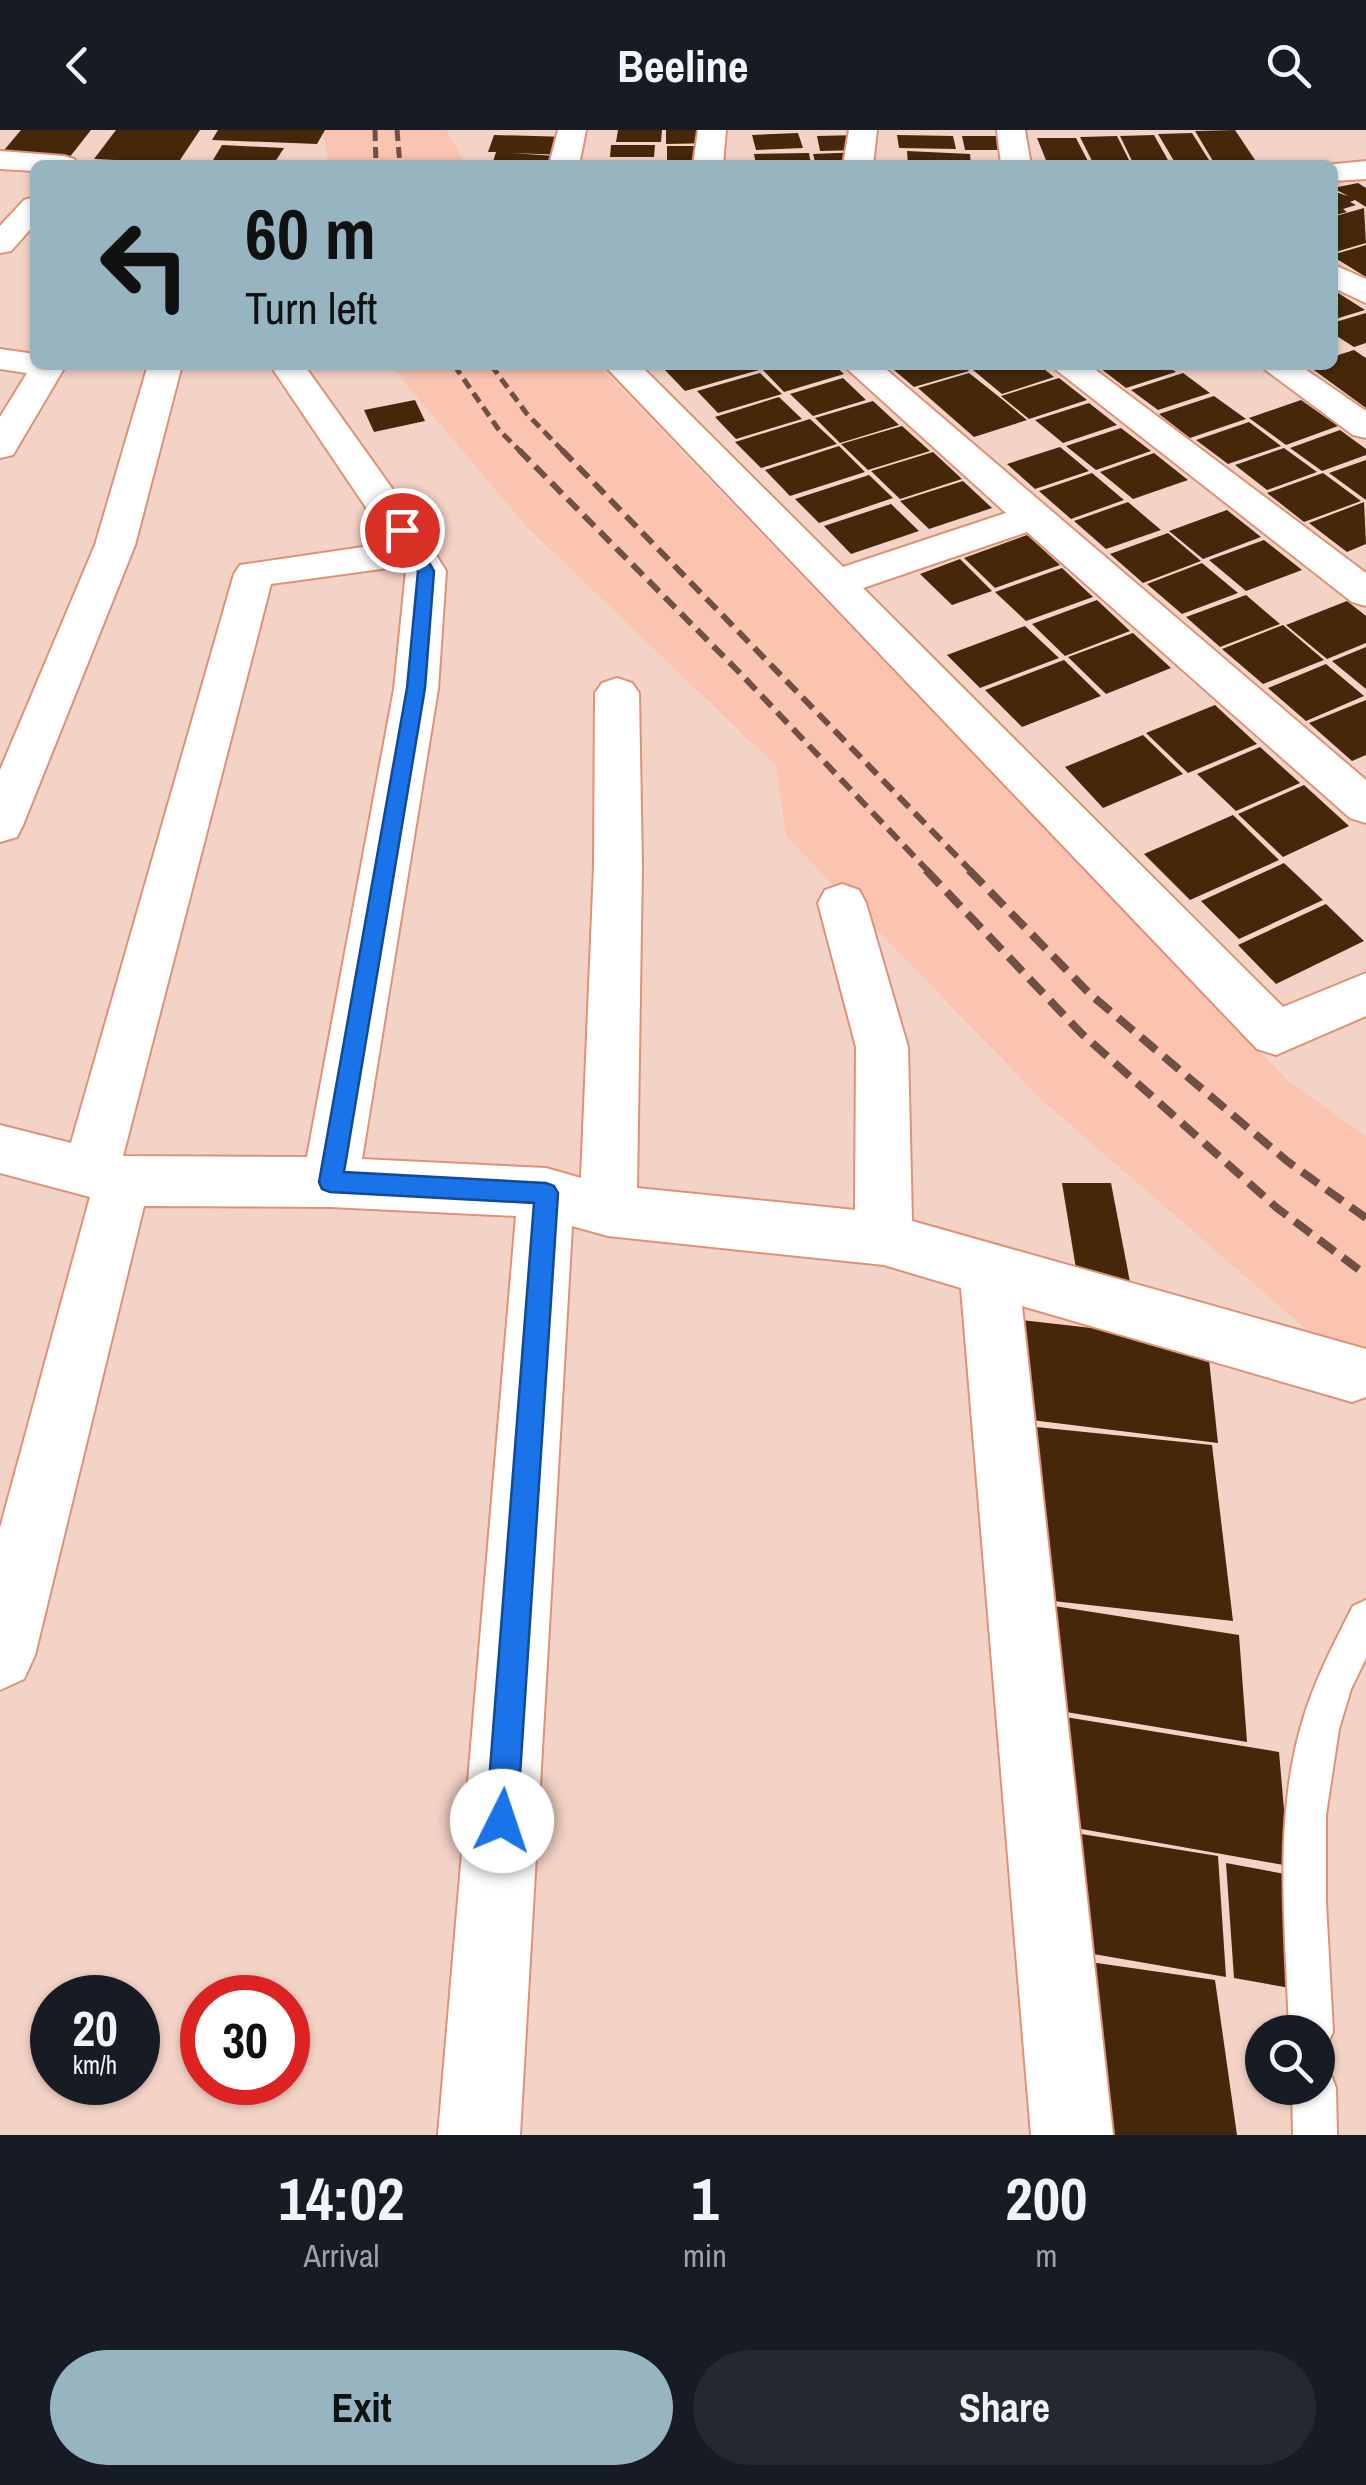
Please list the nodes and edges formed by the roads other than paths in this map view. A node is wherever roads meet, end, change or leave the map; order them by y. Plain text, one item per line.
1 (572, 130) edge
2 (712, 130) edge
3 (863, 130) edge
4 (1011, 130) edge
5 (0, 160) edge
6 (565, 160) edge
7 (709, 160) edge
8 (859, 160) edge
9 (1015, 160) edge
10 (30, 162) edge
11 (1366, 170) edge
12 (1338, 172) edge
13 (30, 211) edge
14 (0, 244) edge
15 (1338, 278) edge
16 (1366, 294) edge
17 (0, 359) edge
18 (30, 363) edge
19 (47, 370) edge
20 (164, 370) edge
21 (290, 370) edge
22 (626, 370) edge
23 (866, 370) edge
24 (1075, 370) edge
25 (1283, 370) edge
26 (1366, 427) edge
27 (0, 447) edge
28 (1033, 516) junction
29 (415, 552) junction
30 (836, 583) junction
31 (1366, 593) edge
32 (616, 693) dead end
33 (1366, 806) edge
34 (0, 825) edge
35 (842, 904) dead end
36 (1366, 993) edge
37 (0, 1149) edge
38 (106, 1177) junction
39 (330, 1182) junction
40 (577, 1202) junction
41 (884, 1239) junction
42 (989, 1271) junction
43 (1352, 1373) dead end
44 (1366, 1619) edge
45 (0, 1655) edge
46 (1310, 2015) edge
47 (1315, 2105) edge
48 (479, 2135) edge
49 (1072, 2135) edge
50 (1316, 2135) edge

1 - 6 street
2 - 7 street
3 - 8 street
4 - 9 street
5 - 10 street
11 - 12 street
13 - 14 street
15 - 16 street
17 - 18 street
19 - 27 street
20 - 34 street
21 - 29 street
22 - 30 street
23 - 28 street
24 - 31 street
25 - 26 street
28 - 30 street
28 - 33 street
29 - 38 street
29 - 39 street
30 - 36 street
32 - 40 street
35 - 41 street
37 - 38 street
38 - 39 street
38 - 45 street
39 - 40 street
40 - 41 street
40 - 48 street
41 - 42 street
42 - 43 street
42 - 49 street
44 - 46 lane
47 - 50 lane

